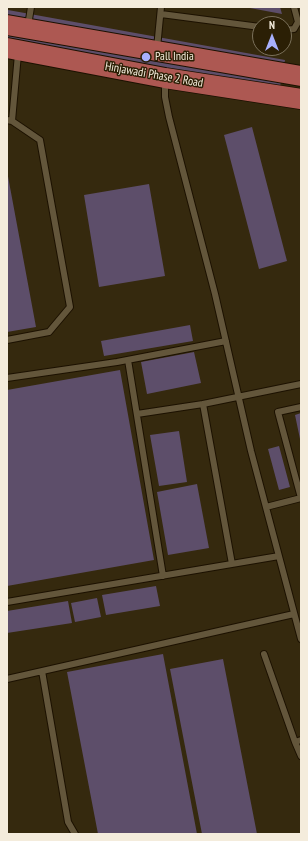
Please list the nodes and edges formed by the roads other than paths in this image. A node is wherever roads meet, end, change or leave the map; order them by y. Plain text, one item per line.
1 (31, 7) edge
2 (161, 7) edge
3 (294, 7) edge
4 (161, 14) junction
5 (7, 25) edge
6 (252, 26) edge
7 (28, 29) junction
8 (292, 29) edge
9 (13, 49) edge
10 (157, 52) junction
11 (301, 76) edge
12 (165, 78) junction
13 (301, 99) edge
14 (9, 120) edge
15 (7, 340) edge
16 (226, 340) junction
17 (128, 360) junction
18 (7, 378) edge
19 (301, 384) edge
20 (239, 397) junction
21 (203, 404) junction
22 (301, 406) edge
23 (137, 414) junction
24 (301, 498) edge
25 (266, 507) junction
26 (279, 556) junction
27 (232, 564) junction
28 (163, 576) junction
29 (7, 602) edge
30 (294, 614) junction
31 (299, 622) edge
32 (301, 639) edge
33 (264, 654) dead end
34 (42, 671) junction
35 (7, 679) edge
36 (298, 740) edge
37 (301, 756) edge
38 (75, 834) edge

1 - 7 lane
2 - 4 lane
3 - 8 lane
4 - 6 lane
4 - 10 lane
5 - 7 main road, Hinjawadi Phase 2 Road
7 - 10 main road, Hinjawadi Phase 2 Road
9 - 12 main road, Hinjawadi Phase 2 Road
9 - 14 lane
10 - 11 main road, Hinjawadi Phase 2 Road
12 - 13 main road, Hinjawadi Phase 2 Road
12 - 16 lane
14 - 15 lane
16 - 17 lane
16 - 20 lane
17 - 18 lane
17 - 23 lane
19 - 20 lane
20 - 21 lane
20 - 25 lane
21 - 23 lane
21 - 27 lane
22 - 24 lane
23 - 28 lane
24 - 25 lane
25 - 26 lane
26 - 27 lane
26 - 30 lane
27 - 28 lane
28 - 29 lane
30 - 31 lane
30 - 34 lane
31 - 32 lane
33 - 36 lane
34 - 35 lane
34 - 38 lane
36 - 37 lane

